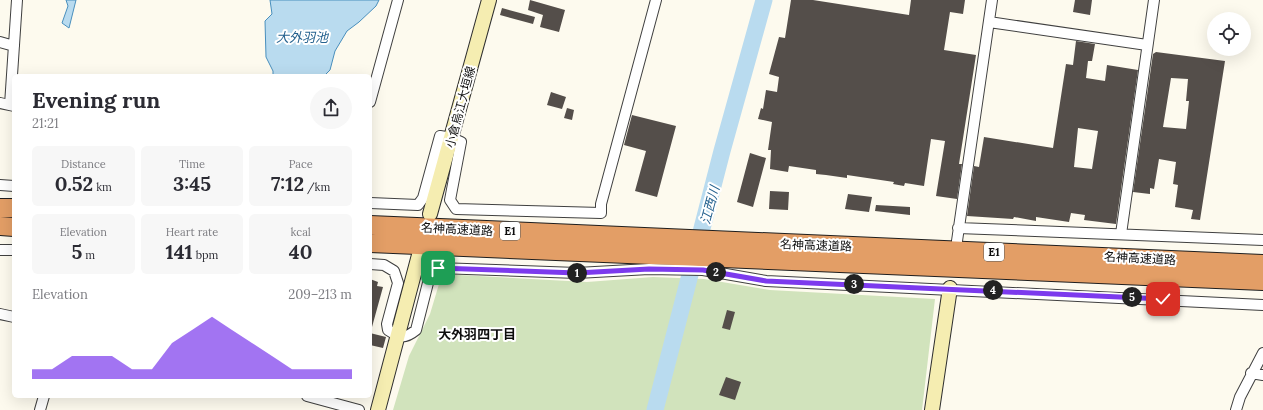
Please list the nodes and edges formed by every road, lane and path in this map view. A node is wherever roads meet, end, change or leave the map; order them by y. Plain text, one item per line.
1 (18, 0) edge
2 (398, 0) edge
3 (489, 0) edge
4 (656, 0) edge
5 (992, 0) edge
6 (1154, 0) edge
7 (989, 22) junction
8 (0, 42) edge
9 (1148, 44) junction
10 (14, 46) junction
11 (372, 95) edge
12 (8, 105) edge
13 (452, 138) junction
14 (0, 185) edge
15 (12, 186) edge
16 (372, 203) edge
17 (0, 208) edge
18 (12, 208) edge
19 (430, 214) dead end
20 (372, 225) edge
21 (0, 226) edge
22 (12, 227) edge
23 (958, 228) junction
24 (1121, 234) junction
25 (1263, 240) edge
26 (957, 241) dead end
27 (372, 243) edge
28 (0, 250) edge
29 (12, 250) edge
30 (725, 250) junction
31 (649, 254) junction
32 (419, 255) dead end
33 (372, 264) edge
34 (1263, 264) edge
35 (1263, 281) edge
36 (951, 282) junction
37 (1263, 305) edge
38 (0, 314) edge
39 (12, 317) edge
40 (398, 337) junction
41 (1263, 353) edge
42 (1251, 373) junction
43 (1263, 374) edge
44 (43, 398) edge
45 (314, 398) edge
46 (40, 410) edge
47 (359, 410) edge
48 (378, 410) edge
49 (932, 410) edge
50 (1236, 410) edge

1 - 10 street
2 - 11 street
3 - 13 main road, 小倉烏江大垣線
4 - 13 street
5 - 7 street
6 - 9 street
7 - 9 street
7 - 23 street
8 - 10 street
9 - 24 street
10 - 12 street
13 - 16 street
13 - 19 main road, 小倉烏江大垣線
14 - 15 street
17 - 18 highway
20 - 31 highway, 名神高速道路 / E1
21 - 22 highway
23 - 24 street
23 - 26 street
24 - 25 street
27 - 31 highway, 名神高速道路 / E1
28 - 29 street
30 - 31 highway, 名神高速道路 / E1
30 - 34 highway, 名神高速道路 / E1
30 - 35 highway, 名神高速道路 / E1
31 - 36 street
31 - 40 street
32 - 40 main road
33 - 40 street
36 - 37 street
36 - 49 main road
38 - 39 street
40 - 48 main road
41 - 42 street
42 - 43 street
42 - 50 street
44 - 46 street
45 - 47 street

